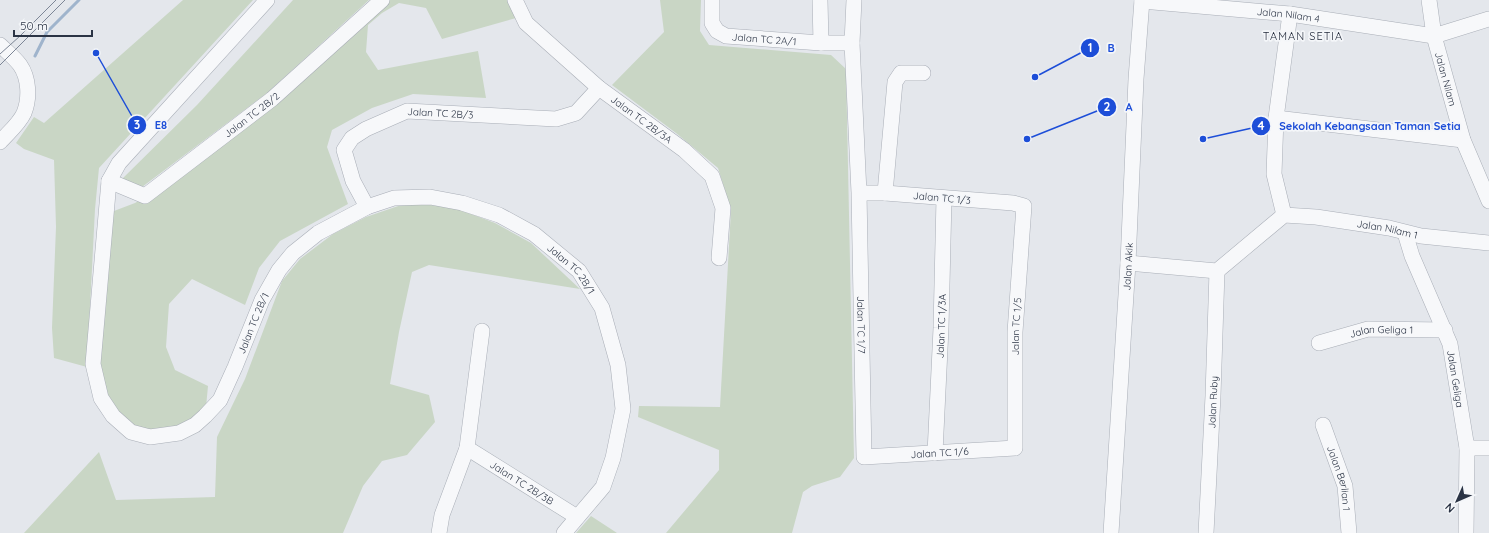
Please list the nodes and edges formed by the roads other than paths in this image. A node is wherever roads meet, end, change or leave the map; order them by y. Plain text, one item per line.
1 (267, 0) edge
2 (382, 0) edge
3 (515, 0) edge
4 (712, 0) edge
5 (820, 0) edge
6 (854, 0) edge
7 (1429, 0) edge
8 (1142, 1) edge
9 (1290, 14) junction
10 (1489, 19) edge
11 (1434, 36) junction
12 (822, 43) junction
13 (852, 43) junction
14 (0, 45) edge
15 (924, 73) dead end
16 (599, 88) junction
17 (1276, 118) junction
18 (1463, 140) junction
19 (0, 142) edge
20 (109, 181) junction
21 (859, 193) junction
22 (885, 193) junction
23 (944, 198) junction
24 (1489, 201) edge
25 (1024, 206) joint
26 (367, 207) junction
27 (1284, 215) junction
28 (1405, 233) junction
29 (1489, 243) edge
30 (718, 258) dead end
31 (1128, 263) junction
32 (1217, 271) junction
33 (1445, 330) junction
34 (482, 331) dead end
35 (1319, 343) dead end
36 (1323, 425) dead end
37 (467, 448) junction
38 (1015, 448) joint
39 (1467, 448) junction
40 (1489, 448) edge
41 (935, 453) junction
42 (864, 457) joint
43 (577, 518) junction
44 (439, 533) edge
45 (564, 533) edge
46 (1111, 533) edge
47 (1206, 533) edge
48 (1349, 533) edge
49 (1466, 533) edge

1 - 20 street, Jalan TC 2B/1
2 - 20 street, Jalan TC 2B/2
3 - 16 street, Jalan TC 2B/3A
4 - 12 street, Jalan TC 2A/1
5 - 12 street
6 - 13 street
7 - 11 street, Jalan Nilam
8 - 9 street, Jalan Nilam 4
8 - 31 street, Jalan Akik
9 - 11 street, Jalan Nilam 4
9 - 17 street
10 - 11 street
11 - 18 street, Jalan Nilam
12 - 13 street, Jalan TC 2A/1
13 - 21 street
14 - 19 street
15 - 22 street
16 - 26 street, Jalan TC 2B/3
16 - 30 street, Jalan TC 2B/3A
17 - 18 street
17 - 27 street
18 - 24 street, Jalan Nilam
20 - 26 street, Jalan TC 2B/1
21 - 22 street, Jalan TC 1/3
21 - 42 street, Jalan TC 1/7
22 - 23 street, Jalan TC 1/3
23 - 25 street, Jalan TC 1/3
23 - 41 street, Jalan TC 1/3A
25 - 38 street, Jalan TC 1/5
26 - 43 street, Jalan TC 2B/1
27 - 28 street, Jalan Nilam 1
27 - 32 street
28 - 29 street, Jalan Nilam 1
28 - 33 street, Jalan Geliga
31 - 32 street
31 - 46 street, Jalan Akik
32 - 47 street, Jalan Ruby
33 - 35 street, Jalan Geliga 1
33 - 39 street, Jalan Geliga
34 - 37 street
36 - 48 street, Jalan Berlian 1
37 - 43 street, Jalan TC 2B/3B
37 - 44 street
38 - 41 street, Jalan TC 1/6
39 - 40 street
39 - 49 street, Jalan Geliga
41 - 42 street, Jalan TC 1/6
43 - 45 street, Jalan TC 2B/1

